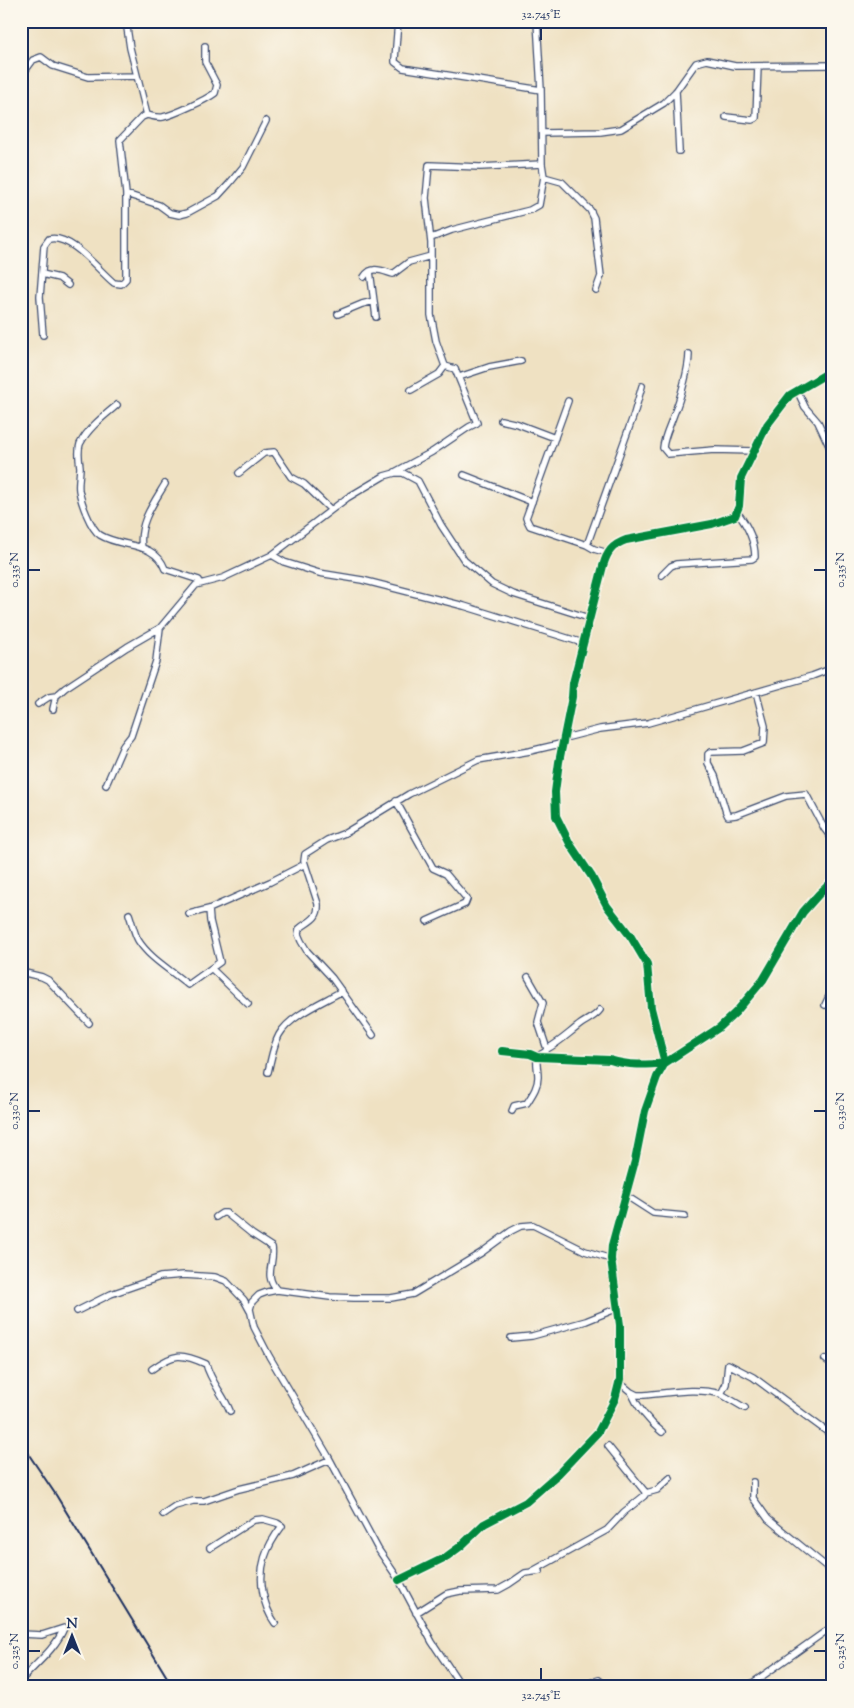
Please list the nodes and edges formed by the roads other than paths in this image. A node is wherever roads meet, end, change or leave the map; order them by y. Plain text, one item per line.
1 (126, 21) edge
2 (398, 21) edge
3 (537, 21) edge
4 (205, 46) dead end
5 (833, 65) edge
6 (758, 66) junction
7 (21, 76) edge
8 (137, 76) junction
9 (541, 90) junction
10 (676, 91) junction
11 (147, 115) junction
12 (726, 117) dead end
13 (266, 121) dead end
14 (542, 133) junction
15 (679, 151) dead end
16 (542, 164) junction
17 (544, 177) junction
18 (126, 194) junction
19 (431, 238) junction
20 (431, 256) junction
21 (370, 271) junction
22 (42, 274) junction
23 (364, 278) dead end
24 (68, 285) dead end
25 (596, 290) dead end
26 (374, 301) junction
27 (338, 314) dead end
28 (376, 317) dead end
29 (43, 335) dead end
30 (689, 354) dead end
31 (521, 361) dead end
32 (445, 366) junction
33 (833, 370) edge
34 (459, 377) junction
35 (642, 386) dead end
36 (411, 390) dead end
37 (797, 390) junction
38 (568, 401) dead end
39 (117, 405) dead end
40 (501, 420) dead end
41 (555, 438) junction
42 (831, 450) dead end
43 (754, 451) junction
44 (239, 473) dead end
45 (394, 473) junction
46 (464, 476) dead end
47 (165, 484) dead end
48 (532, 502) junction
49 (331, 510) junction
50 (737, 512) junction
51 (587, 545) junction
52 (142, 548) junction
53 (608, 552) junction
54 (272, 555) junction
55 (662, 575) dead end
56 (200, 583) junction
57 (590, 618) junction
58 (160, 628) junction
59 (583, 643) junction
60 (833, 668) edge
61 (756, 692) junction
62 (56, 696) junction
63 (38, 704) dead end
64 (53, 709) dead end
65 (564, 740) junction
66 (106, 785) dead end
67 (396, 802) junction
68 (833, 840) edge
69 (305, 864) junction
70 (833, 881) edge
71 (827, 887) junction
72 (833, 890) edge
73 (209, 909) junction
74 (129, 914) dead end
75 (189, 914) dead end
76 (428, 921) dead end
77 (212, 968) junction
78 (21, 972) edge
79 (528, 977) dead end
80 (833, 988) edge
81 (342, 991) junction
82 (248, 1004) dead end
83 (825, 1005) dead end
84 (600, 1010) dead end
85 (89, 1023) dead end
86 (373, 1035) dead end
87 (547, 1048) junction
88 (502, 1051) dead end
89 (537, 1056) junction
90 (665, 1063) junction
91 (268, 1072) dead end
92 (512, 1111) dead end
93 (625, 1195) junction
94 (686, 1216) dead end
95 (216, 1217) dead end
96 (611, 1259) junction
97 (277, 1290) junction
98 (618, 1308) junction
99 (77, 1311) dead end
100 (251, 1313) junction
101 (511, 1338) dead end
102 (825, 1359) dead end
103 (833, 1365) edge
104 (152, 1368) dead end
105 (619, 1382) junction
106 (630, 1392) junction
107 (721, 1394) junction
108 (745, 1408) dead end
109 (230, 1411) dead end
110 (662, 1432) dead end
111 (833, 1436) edge
112 (608, 1446) dead end
113 (329, 1460) junction
114 (670, 1478) dead end
115 (752, 1482) dead end
116 (646, 1493) junction
117 (163, 1514) dead end
118 (210, 1548) dead end
119 (540, 1571) dead end
120 (531, 1572) junction
121 (833, 1572) edge
122 (398, 1580) junction
123 (416, 1613) junction
124 (275, 1623) dead end
125 (833, 1626) edge
126 (21, 1634) edge
127 (21, 1680) edge
128 (462, 1687) edge
129 (589, 1687) edge
130 (606, 1687) edge
131 (747, 1687) edge

1 - 8 street
2 - 9 street
3 - 9 street
4 - 11 street
5 - 6 street
6 - 10 street
6 - 12 street
7 - 8 street
8 - 11 street
9 - 14 street
10 - 14 street
10 - 15 street
11 - 18 street
13 - 18 street
14 - 16 street
16 - 17 street
16 - 19 street
17 - 19 street
17 - 25 street
18 - 22 street
19 - 20 street
20 - 21 street
20 - 32 street
21 - 23 street
21 - 26 street
22 - 24 street
22 - 29 street
26 - 27 street
26 - 28 street
30 - 43 street
31 - 34 street
32 - 34 street
32 - 36 street
33 - 37 street
34 - 45 street
35 - 51 street
37 - 42 street
37 - 43 street
38 - 41 street
39 - 52 street
40 - 41 street
41 - 48 street
43 - 50 street
44 - 49 street
45 - 49 street
45 - 57 street
46 - 48 street
47 - 52 street
48 - 51 street
49 - 54 street
50 - 53 street
50 - 55 street
51 - 53 street
52 - 56 street
53 - 57 street
54 - 56 street
54 - 59 street
56 - 58 street
57 - 59 street
58 - 62 street
58 - 66 street
59 - 65 street
60 - 61 street
61 - 65 street
61 - 68 street
62 - 63 street
62 - 64 street
65 - 67 street
65 - 90 street
67 - 69 street
67 - 76 street
69 - 73 street
69 - 81 street
70 - 71 street
71 - 72 street
71 - 90 street
73 - 75 street
73 - 77 street
74 - 77 street
77 - 82 street
78 - 85 street
79 - 87 street
80 - 83 street
81 - 86 street
81 - 91 street
84 - 87 street
87 - 89 street
88 - 89 street
89 - 90 street
89 - 92 street
90 - 93 street
93 - 94 street
93 - 96 street
95 - 97 street
96 - 97 street
96 - 98 street
97 - 100 street
98 - 101 street
98 - 105 street
99 - 100 street
100 - 113 street
102 - 103 street
104 - 109 street
105 - 106 street
105 - 122 street
106 - 107 street
106 - 110 street
107 - 108 street
107 - 111 street
112 - 116 street
113 - 117 street
113 - 122 street
114 - 116 street
115 - 121 street
116 - 120 street
118 - 124 street
119 - 120 street
120 - 123 street
122 - 123 street
123 - 128 street
125 - 131 street
126 - 127 street
129 - 130 street

